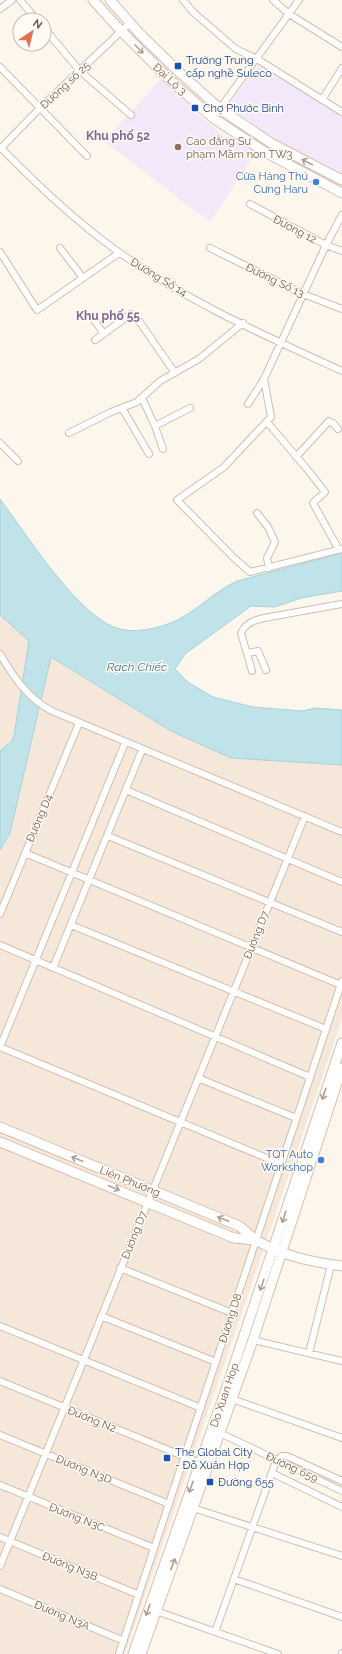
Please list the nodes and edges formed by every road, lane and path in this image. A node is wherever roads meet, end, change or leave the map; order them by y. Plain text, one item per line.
1 (12, 0) edge
2 (20, 0) edge
3 (93, 0) edge
4 (110, 0) edge
5 (183, 0) edge
6 (273, 0) edge
7 (300, 0) edge
8 (0, 8) edge
9 (30, 12) edge
10 (289, 14) junction
11 (130, 23) junction
12 (122, 32) junction
13 (52, 38) edge
14 (342, 47) edge
15 (256, 59) junction
16 (0, 67) edge
17 (342, 68) edge
18 (80, 71) junction
19 (322, 100) junction
20 (40, 108) junction
21 (220, 109) junction
22 (342, 112) edge
23 (130, 115) dead end
24 (213, 118) junction
25 (0, 147) edge
26 (87, 156) dead end
27 (342, 180) edge
28 (342, 193) edge
29 (250, 204) dead end
30 (342, 215) edge
31 (326, 245) junction
32 (60, 248) dead end
33 (210, 248) dead end
34 (0, 252) edge
35 (342, 252) edge
36 (119, 253) junction
37 (83, 278) junction
38 (303, 294) junction
39 (342, 309) edge
40 (92, 317) dead end
41 (243, 323) junction
42 (104, 334) junction
43 (95, 340) dead end
44 (280, 342) junction
45 (342, 371) edge
46 (175, 373) junction
47 (264, 379) junction
48 (142, 398) junction
49 (248, 404) dead end
50 (122, 408) junction
51 (190, 408) dead end
52 (267, 422) junction
53 (155, 426) junction
54 (338, 429) dead end
55 (69, 433) dead end
56 (0, 443) edge
57 (163, 449) dead end
58 (149, 454) dead end
59 (296, 456) junction
60 (18, 461) dead end
61 (257, 513) dead end
62 (340, 549) edge
63 (269, 568) junction
64 (342, 604) edge
65 (248, 653) junction
66 (0, 654) edge
67 (266, 670) dead end
68 (252, 671) dead end
69 (79, 723) junction
70 (125, 742) junction
71 (142, 750) junction
72 (126, 790) junction
73 (305, 816) junction
74 (342, 832) edge
75 (108, 836) junction
76 (25, 853) junction
77 (288, 859) junction
78 (72, 873) junction
79 (89, 881) junction
80 (342, 882) edge
81 (270, 902) junction
82 (0, 914) edge
83 (71, 925) junction
84 (342, 932) edge
85 (0, 945) edge
86 (251, 948) junction
87 (36, 960) junction
88 (53, 968) junction
89 (341, 983) edge
90 (234, 991) junction
91 (326, 1029) junction
92 (215, 1036) junction
93 (342, 1043) edge
94 (0, 1047) edge
95 (339, 1058) edge
96 (342, 1068) edge
97 (310, 1076) junction
98 (198, 1078) junction
99 (296, 1118) junction
100 (180, 1122) junction
101 (0, 1127) edge
102 (0, 1142) edge
103 (281, 1164) junction
104 (152, 1190) junction
105 (147, 1202) junction
106 (256, 1240) junction
107 (278, 1250) junction
108 (331, 1265) junction
109 (342, 1266) edge
110 (120, 1268) junction
111 (232, 1313) junction
112 (101, 1316) junction
113 (0, 1326) edge
114 (253, 1340) junction
115 (309, 1353) junction
116 (83, 1360) junction
117 (342, 1361) edge
118 (216, 1362) junction
119 (0, 1380) edge
120 (232, 1399) junction
121 (64, 1407) junction
122 (201, 1408) junction
123 (216, 1432) junction
124 (0, 1435) edge
125 (342, 1438) edge
126 (45, 1453) junction
127 (184, 1456) junction
128 (276, 1460) junction
129 (200, 1463) junction
130 (272, 1473) junction
131 (342, 1481) edge
132 (0, 1485) edge
133 (342, 1491) edge
134 (28, 1497) junction
135 (169, 1504) junction
136 (342, 1507) edge
137 (193, 1508) junction
138 (252, 1527) junction
139 (0, 1537) edge
140 (10, 1542) junction
141 (154, 1548) junction
142 (342, 1556) edge
143 (0, 1566) edge
144 (234, 1579) junction
145 (0, 1590) edge
146 (139, 1595) junction
147 (156, 1611) junction
148 (342, 1617) edge
149 (215, 1632) junction
150 (124, 1641) junction
151 (119, 1654) edge
152 (133, 1654) edge
153 (141, 1654) edge
154 (278, 1654) edge

1 - 8 street
2 - 9 street
3 - 12 main road, Đại Lộ 3
4 - 11 main road, Đại Lộ 3
5 - 15 street
6 - 10 street
7 - 10 street
10 - 14 street
10 - 15 street
11 - 12 street, Đường số 25
11 - 21 main road, Đại Lộ 3
12 - 18 street, Đường số 25
12 -> 24 main road, Đại Lộ 3
13 - 18 street
15 - 19 street
15 - 21 street
16 - 20 street
17 - 19 street
18 - 20 street, Đường số 25
18 - 23 street
19 - 22 street
20 - 25 street, Đường số 25
20 - 26 street
21 - 24 street
27 -> 21 main road, Đại Lộ 3
24 - 28 main road, Đại Lộ 3
25 - 36 street, Đường Số 14
29 - 31 street, Đường 12
30 - 31 street
31 - 35 street, Đường 12
31 - 38 street
32 - 37 street
33 - 38 street, Đường Số 13
34 - 37 street
36 - 37 street
36 - 41 street, Đường Số 14
38 - 39 street, Đường Số 13
38 - 44 street
40 - 42 street
41 - 44 street, Đường Số 14
41 - 46 street
42 - 43 street
42 - 46 street
44 - 45 street, Đường Số 14
44 - 47 street
46 - 48 street
47 - 49 street
47 - 52 street
48 - 50 street
48 - 53 street
50 - 55 street
50 - 58 street
51 - 53 street
52 - 59 street
52 - 63 street
53 - 57 street
54 - 59 street
56 - 60 street
59 - 62 street
61 - 63 street
62 - 63 street
64 - 65 street
65 - 67 street
65 - 68 street
66 - 69 street
69 - 70 street
69 - 76 street, Đường D4
70 - 71 street
70 - 78 street
71 - 72 street
71 - 73 street
72 - 75 street
72 - 77 street
73 - 74 street
73 - 77 street, Đường D7
75 - 79 street
75 - 81 street
76 - 78 street
76 - 82 street, Đường D4
77 - 80 street
77 - 81 street, Đường D7
78 - 79 street
78 - 87 street
79 - 83 street
79 - 86 street
81 - 84 street
81 - 86 street, Đường D7
83 - 88 street
83 - 90 street
85 - 87 street
86 - 89 street
86 - 90 street, Đường D7
87 - 88 street
87 - 94 street
88 - 92 street
89 - 91 street, Đường D8
90 - 91 street
90 - 92 street, Đường D7
91 - 97 street, Đường D8
92 - 97 street
92 - 98 street, Đường D7
93 - 95 main road
94 - 100 street
95 -> 107 main road
96 - 107 main road
97 - 99 street, Đường D8
98 - 99 street
98 - 100 street, Đường D7
99 - 103 street, Đường D8
100 - 103 street
100 - 104 street, Đường D7
104 -> 101 main road, Liên Phường
102 -> 105 main road, Liên Phường
103 - 106 street, Đường D8
104 - 105 street, Đường D7
106 -> 104 main road, Liên Phường
105 - 106 main road, Liên Phường
105 - 110 street, Đường D7
106 - 107 main road, Liên Phường
106 - 111 street, Đường D8
107 - 108 main road, Liên Phường
107 - 114 main road, Do Xuan Hop
107 -> 123 main road, Do Xuan Hop
108 - 109 main road, Liên Phường
108 - 115 street
110 - 111 street
110 - 112 street, Đường D7
111 - 118 street, Đường D8
112 - 116 street, Đường D7
112 - 118 street
113 - 116 street
114 - 115 street
114 - 120 main road, Do Xuan Hop
115 - 117 street
116 - 121 street, Đường D7
116 - 122 street
118 - 122 street, Đường D8
119 - 121 street, Đường N2
120 - 123 main road, Do Xuan Hop
120 - 125 street
121 - 126 street, Đường D7
121 - 127 street, Đường N2
122 - 127 street, Đường D8
123 - 128 street, Đường 659
123 - 129 main road, Do Xuan Hop
123 - 137 main road, Do Xuan Hop
124 - 126 street, Đường N3D
126 - 134 street, Đường D7
126 - 135 street, Đường N3D
127 - 129 street, Đường N2
127 - 135 street, Đường D8
128 - 130 street
128 - 131 street
128 - 133 street, Đường 659
129 -> 152 main road, Do Xuan Hop
130 - 136 street
130 - 138 street
132 - 134 street, Đường N3C
134 - 140 street, Đường D7
134 - 141 street, Đường N3C
135 - 141 street, Đường D8
137 - 138 street
147 -> 137 main road, Do Xuan Hop
138 - 142 street
138 - 144 street
139 - 140 street, Đường N3B
140 - 143 street, Đường D7
140 - 146 street, Đường N3B
141 - 146 street, Đường D8
144 - 148 street
144 - 149 street
145 - 150 street, Đường N3A
146 - 150 street, Đường D8
147 - 149 street
147 - 153 main road, Do Xuan Hop
149 - 154 street
150 - 151 street, Đường D8

